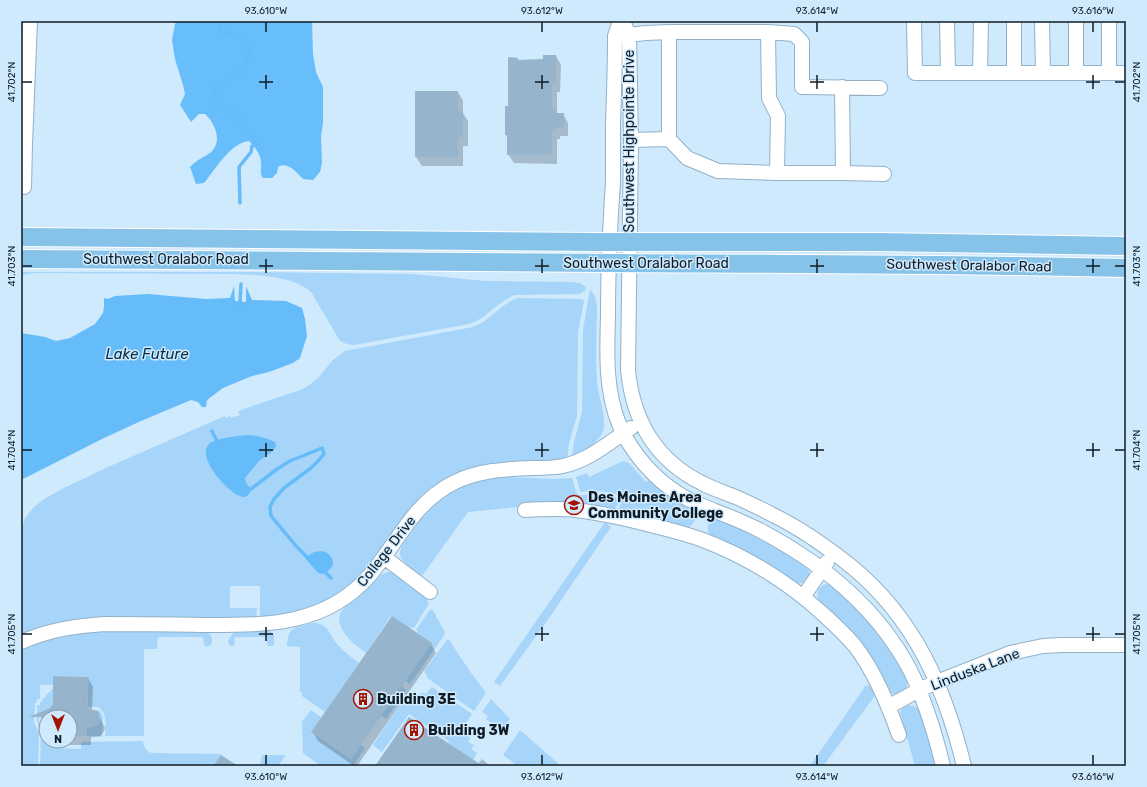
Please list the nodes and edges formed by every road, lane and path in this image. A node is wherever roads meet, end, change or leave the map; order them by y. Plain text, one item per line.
1 (30, 21) edge
2 (620, 21) edge
3 (623, 21) edge
4 (914, 21) edge
5 (947, 21) edge
6 (981, 21) edge
7 (1014, 21) edge
8 (1042, 21) edge
9 (1076, 21) edge
10 (1109, 21) edge
11 (669, 32) junction
12 (768, 32) junction
13 (629, 35) junction
14 (614, 36) junction
15 (948, 73) junction
16 (980, 73) junction
17 (1014, 73) junction
18 (1043, 73) junction
19 (1076, 73) junction
20 (1109, 73) junction
21 (1126, 73) edge
22 (24, 79) edge
23 (842, 87) junction
24 (880, 88) dead end
25 (669, 138) junction
26 (631, 140) junction
27 (23, 144) edge
28 (777, 173) junction
29 (842, 173) junction
30 (884, 174) dead end
31 (21, 187) edge
32 (21, 237) edge
33 (610, 242) junction
34 (629, 242) junction
35 (1126, 246) edge
36 (21, 259) edge
37 (608, 263) junction
38 (630, 263) junction
39 (1126, 268) edge
40 (641, 422) junction
41 (623, 433) junction
42 (525, 510) dead end
43 (833, 553) junction
44 (384, 557) junction
45 (822, 569) junction
46 (430, 592) dead end
47 (803, 597) junction
48 (21, 642) edge
49 (1126, 645) edge
50 (937, 682) junction
51 (919, 690) junction
52 (888, 707) junction
53 (899, 735) dead end
54 (943, 766) edge
55 (964, 766) edge

1 - 22 street
2 - 14 street, Southwest Highpointe Drive
3 - 13 street, Southwest Highpointe Drive
4 - 15 street
5 - 15 street
6 - 16 street
7 - 17 street
8 - 18 street
9 - 19 street
10 - 20 street
11 - 12 street
11 - 13 street
11 - 25 street
12 - 23 street
12 - 28 street
13 - 14 street
13 - 26 street, Southwest Highpointe Drive
14 - 33 street, Southwest Highpointe Drive
15 - 16 street
16 - 17 street
17 - 18 street
18 - 19 street
19 - 20 street
20 - 21 street
22 - 27 street
23 - 24 street
23 - 29 street
25 - 26 street
25 - 28 street
26 - 34 street, Southwest Highpointe Drive
27 - 31 street
28 - 29 street
29 - 30 street
32 - 33 main road, Southwest Oralabor Road
33 - 34 main road, Southwest Oralabor Road
33 - 37 street, Southwest Highpointe Drive
34 - 35 main road, Southwest Oralabor Road
34 - 38 street, Southwest Highpointe Drive
36 - 37 main road, Southwest Oralabor Road
37 - 38 main road, Southwest Oralabor Road
37 - 41 street, Southwest Highpointe Drive
38 - 39 main road, Southwest Oralabor Road
38 - 40 street, Southwest Highpointe Drive
40 - 41 street, College Drive
40 - 43 street, Southwest Highpointe Drive
41 - 44 street, College Drive
41 - 45 street, Southwest Highpointe Drive
42 - 47 street
43 - 45 street
43 - 50 street, Southwest Highpointe Drive
44 - 46 street
44 - 48 street, College Drive
45 - 47 street
45 - 51 street, Southwest Highpointe Drive
47 - 52 street
49 - 50 street, Linduska Lane
50 - 51 street, Linduska Lane
50 - 55 street, Southwest Highpointe Drive
51 - 52 street, Linduska Lane
51 - 54 street, Southwest Highpointe Drive
52 - 53 street

